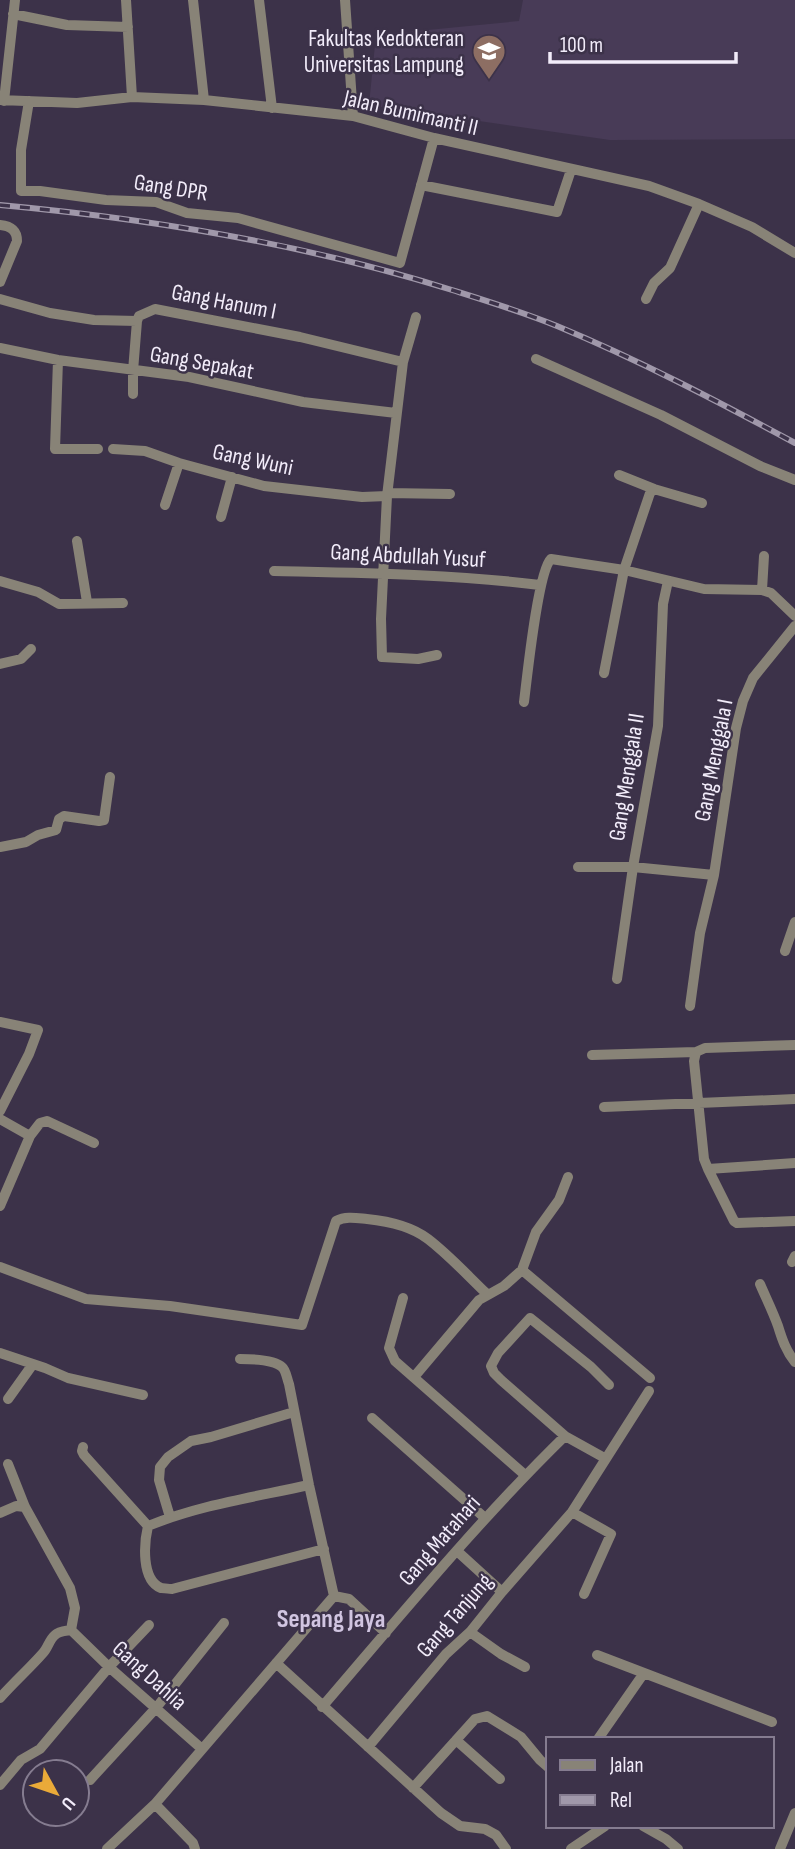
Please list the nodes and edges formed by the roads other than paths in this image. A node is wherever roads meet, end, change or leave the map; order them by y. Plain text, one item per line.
1 (15, 0) edge
2 (126, 0) edge
3 (193, 0) edge
4 (259, 0) edge
5 (345, 0) edge
6 (13, 14) junction
7 (128, 27) junction
8 (132, 97) junction
9 (2, 100) edge
10 (204, 100) junction
11 (29, 101) junction
12 (272, 108) junction
13 (353, 116) junction
14 (434, 138) junction
15 (571, 170) junction
16 (421, 185) junction
17 (699, 204) junction
18 (0, 225) edge
19 (795, 253) edge
20 (0, 282) edge
21 (0, 299) edge
22 (646, 299) dead end
23 (415, 317) dead end
24 (137, 321) junction
25 (0, 348) edge
26 (536, 359) dead end
27 (58, 360) junction
28 (403, 362) junction
29 (132, 371) junction
30 (133, 394) dead end
31 (396, 413) junction
32 (98, 449) dead end
33 (113, 449) dead end
34 (179, 463) junction
35 (619, 475) dead end
36 (232, 477) junction
37 (795, 480) edge
38 (654, 489) junction
39 (387, 494) junction
40 (450, 494) dead end
41 (702, 503) dead end
42 (165, 505) dead end
43 (221, 517) dead end
44 (77, 541) dead end
45 (764, 556) dead end
46 (624, 570) junction
47 (274, 571) dead end
48 (384, 573) junction
49 (0, 581) edge
50 (668, 581) junction
51 (540, 585) junction
52 (762, 590) junction
53 (87, 602) junction
54 (123, 603) dead end
55 (795, 616) edge
56 (795, 626) edge
57 (31, 649) dead end
58 (437, 655) dead end
59 (0, 664) edge
60 (604, 673) dead end
61 (524, 702) dead end
62 (110, 777) dead end
63 (0, 847) edge
64 (578, 867) dead end
65 (633, 867) junction
66 (714, 876) junction
67 (795, 922) edge
68 (785, 951) dead end
69 (617, 979) dead end
70 (690, 1006) dead end
71 (0, 1022) edge
72 (795, 1045) edge
73 (696, 1052) junction
74 (592, 1055) dead end
75 (795, 1099) edge
76 (698, 1103) junction
77 (604, 1107) dead end
78 (0, 1111) edge
79 (0, 1119) edge
80 (30, 1136) junction
81 (94, 1143) dead end
82 (795, 1163) edge
83 (708, 1169) junction
84 (568, 1177) dead end
85 (0, 1206) edge
86 (795, 1222) edge
87 (0, 1267) edge
88 (522, 1270) junction
89 (760, 1284) dead end
90 (487, 1294) junction
91 (403, 1298) dead end
92 (0, 1353) edge
93 (240, 1359) dead end
94 (795, 1362) edge
95 (33, 1364) junction
96 (414, 1377) junction
97 (650, 1378) dead end
98 (609, 1385) dead end
99 (649, 1391) dead end
100 (143, 1395) dead end
101 (8, 1399) dead end
102 (294, 1412) junction
103 (372, 1418) dead end
104 (565, 1436) junction
105 (83, 1447) dead end
106 (601, 1456) dead end
107 (8, 1464) dead end
108 (525, 1475) junction
109 (309, 1485) junction
110 (25, 1507) junction
111 (572, 1512) junction
112 (0, 1513) edge
113 (170, 1517) junction
114 (485, 1518) junction
115 (148, 1526) junction
116 (324, 1549) junction
117 (457, 1551) junction
118 (502, 1592) junction
119 (584, 1594) dead end
120 (334, 1596) junction
121 (224, 1623) dead end
122 (149, 1625) dead end
123 (71, 1630) junction
124 (470, 1632) junction
125 (386, 1633) junction
126 (597, 1654) dead end
127 (276, 1664) junction
128 (109, 1667) junction
129 (525, 1667) dead end
130 (644, 1673) junction
131 (0, 1698) edge
132 (322, 1707) junction
133 (156, 1708) junction
134 (772, 1722) dead end
135 (599, 1737) edge
136 (456, 1740) junction
137 (368, 1747) junction
138 (202, 1749) junction
139 (546, 1765) edge
140 (91, 1779) edge
141 (500, 1779) dead end
142 (0, 1785) edge
143 (413, 1788) junction
144 (155, 1804) junction
145 (795, 1813) edge
146 (602, 1828) edge
147 (647, 1828) edge
148 (107, 1849) edge
149 (195, 1849) edge
150 (506, 1849) edge
151 (571, 1849) edge
152 (678, 1849) edge
153 (780, 1849) edge

1 - 6 street
2 - 7 street
3 - 10 street
4 - 12 street
5 - 13 street
6 - 7 street
6 - 9 street
7 - 8 street
8 - 10 street, Jalan Bumimanti II
8 - 11 street, Jalan Bumimanti II
9 - 11 street, Jalan Bumimanti II
10 - 12 street, Jalan Bumimanti II
11 - 16 street, Gang DPR
12 - 13 street, Jalan Bumimanti II
13 - 14 street, Jalan Bumimanti II
14 - 15 street, Jalan Bumimanti II
14 - 16 street
15 - 16 street
15 - 17 street, Jalan Bumimanti II
17 - 19 street, Jalan Bumimanti II
17 - 22 street
18 - 20 street
21 - 24 street, Gang Hanum I
23 - 28 street
24 - 28 street, Gang Hanum I
24 - 29 street
25 - 27 street, Gang Sepakat
26 - 37 street
27 - 29 street, Gang Sepakat
27 - 32 street
28 - 31 street
29 - 30 street
29 - 31 street, Gang Sepakat
31 - 39 street
33 - 34 street, Gang Wuni
34 - 36 street, Gang Wuni
34 - 42 street
35 - 38 street
36 - 39 street, Gang Wuni
36 - 43 street
38 - 41 street
38 - 46 street
39 - 40 street, Gang Wuni
39 - 48 street
44 - 53 street
45 - 52 street
46 - 50 street
46 - 51 street
46 - 60 street
47 - 48 street, Gang Abdullah Yusuf
48 - 51 street, Gang Abdullah Yusuf
48 - 58 street
49 - 53 street
50 - 52 street
50 - 65 street, Gang Menggala II
51 - 61 street
52 - 55 street
53 - 54 street
56 - 66 street, Gang Menggala I
57 - 59 street
62 - 63 street
64 - 65 street
65 - 66 street
65 - 69 street, Gang Menggala II
66 - 70 street, Gang Menggala I
67 - 68 street
71 - 78 street
72 - 73 street
73 - 74 street
73 - 76 street
75 - 76 street
76 - 77 street
76 - 83 street
79 - 80 street
80 - 81 street
80 - 85 street
82 - 83 street
83 - 86 street
84 - 88 street
87 - 90 street
88 - 90 street
88 - 97 street
89 - 94 street
90 - 96 street
91 - 96 street
92 - 95 street
93 - 102 street
95 - 100 street
95 - 101 street
96 - 108 street
98 - 104 street
99 - 111 street, Gang Tanjung
102 - 109 street
102 - 113 street
103 - 114 street
104 - 106 street
104 - 108 street, Gang Matahari
105 - 115 street
107 - 110 street
108 - 114 street, Gang Matahari
109 - 113 street
109 - 116 street
110 - 112 street
110 - 123 street
111 - 118 street, Gang Tanjung
111 - 119 street
113 - 115 street
114 - 117 street, Gang Matahari
115 - 116 street
116 - 120 street
117 - 118 street
117 - 125 street, Gang Matahari
118 - 124 street, Gang Tanjung
120 - 125 street
120 - 127 street
121 - 133 street
122 - 128 street
123 - 128 street, Gang Dahlia
123 - 131 street
124 - 129 street
124 - 137 street, Gang Tanjung
125 - 132 street, Gang Matahari
126 - 130 street
127 - 132 street
127 - 138 street
128 - 133 street, Gang Dahlia
128 - 142 street
130 - 134 street
130 - 135 street
132 - 137 street
133 - 138 street, Gang Dahlia
133 - 140 street
136 - 139 street
136 - 141 street
136 - 143 street
137 - 143 street
138 - 144 street
143 - 150 street
144 - 148 street
144 - 149 street
145 - 153 street
146 - 151 street
147 - 152 street

